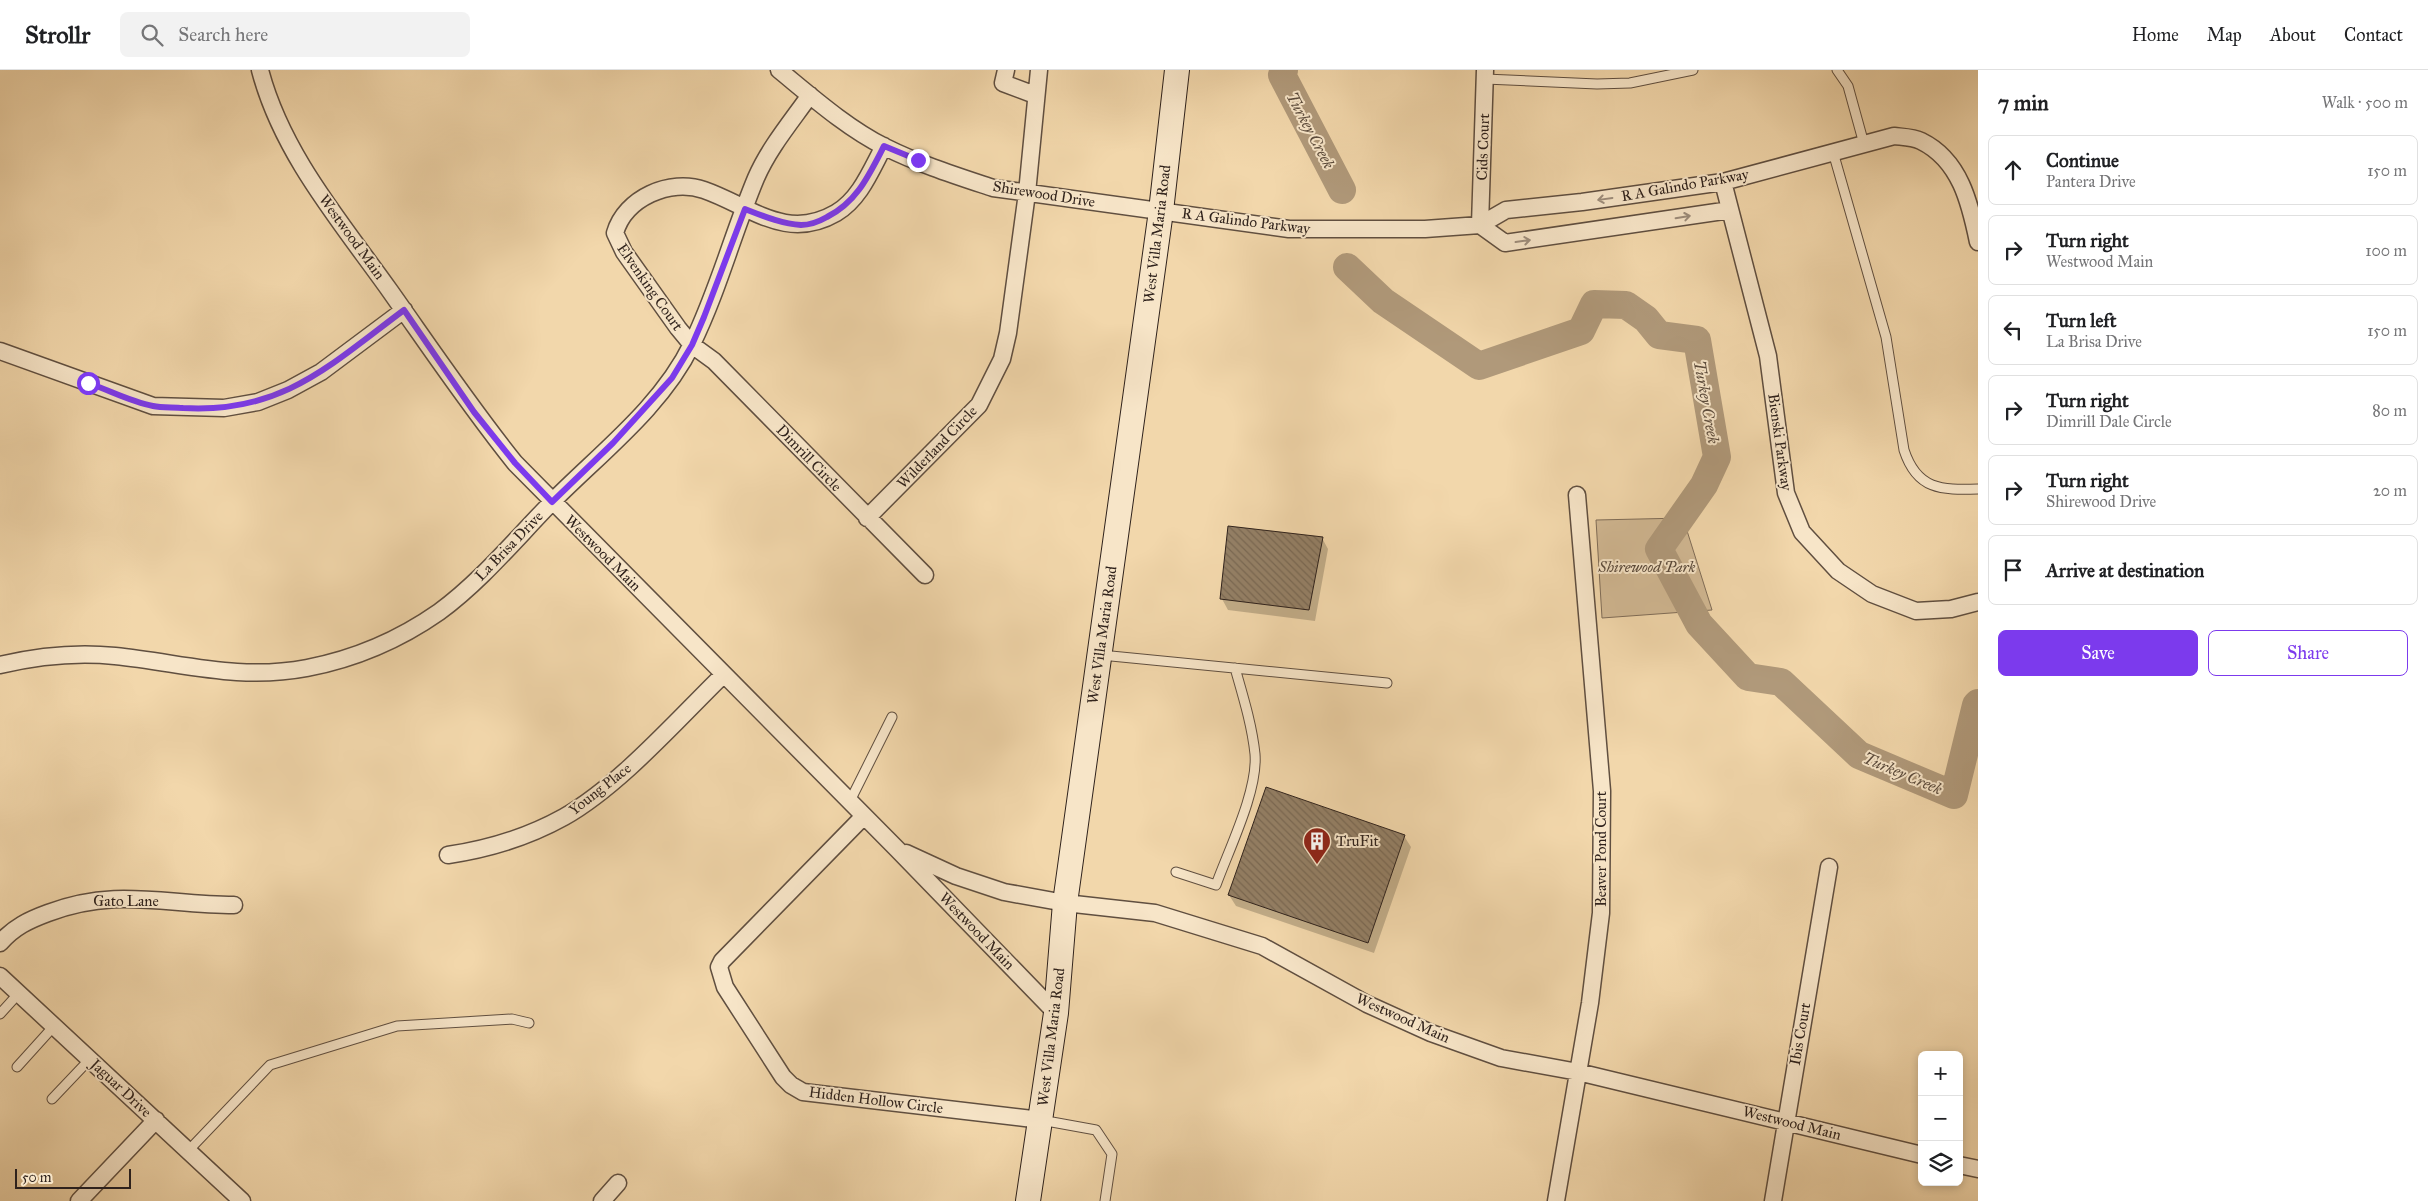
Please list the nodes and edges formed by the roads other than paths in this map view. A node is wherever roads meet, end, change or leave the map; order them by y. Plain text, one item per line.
1 (260, 70) edge
2 (779, 70) edge
3 (1006, 70) edge
4 (1039, 70) edge
5 (1178, 70) edge
6 (1693, 70) edge
7 (1837, 70) edge
8 (1485, 75) edge
9 (810, 95) junction
10 (1035, 95) junction
11 (1864, 144) junction
12 (884, 146) junction
13 (1833, 152) junction
14 (1722, 182) junction
15 (1027, 193) junction
16 (745, 209) junction
17 (1730, 210) junction
18 (1161, 211) junction
19 (1480, 225) junction
20 (1978, 242) edge
21 (404, 310) junction
22 (692, 345) junction
23 (0, 351) edge
24 (1978, 489) edge
25 (1577, 495) dead end
26 (552, 502) junction
27 (867, 518) junction
28 (925, 574) dead end
29 (1978, 602) edge
30 (1099, 655) junction
31 (0, 664) edge
32 (1235, 668) junction
33 (724, 675) junction
34 (1387, 683) dead end
35 (892, 717) dead end
36 (850, 801) junction
37 (864, 816) junction
38 (897, 849) junction
39 (448, 855) dead end
40 (1829, 867) dead end
41 (1176, 872) dead end
42 (1064, 904) junction
43 (234, 905) dead end
44 (0, 943) edge
45 (0, 976) edge
46 (19, 993) junction
47 (1056, 1013) junction
48 (0, 1014) edge
49 (530, 1023) dead end
50 (54, 1026) junction
51 (90, 1059) junction
52 (17, 1066) dead end
53 (1578, 1072) junction
54 (52, 1099) dead end
55 (156, 1120) junction
56 (1041, 1120) junction
57 (1785, 1121) junction
58 (188, 1151) junction
59 (1918, 1154) edge
60 (1963, 1166) edge
61 (1978, 1170) edge
62 (618, 1183) dead end
63 (79, 1201) edge
64 (242, 1201) edge
65 (602, 1201) edge
66 (1028, 1201) edge
67 (1105, 1201) edge
68 (1556, 1201) edge
69 (1773, 1201) edge

1 - 21 street, Westwood Main
2 - 9 street, Shirewood Drive
3 - 10 street
4 - 10 street, Wilderland Circle
5 - 18 main road, West Villa Maria Road
6 - 8 lane
7 - 11 lane
8 - 19 street, Cids Court
9 - 12 street, Shirewood Drive
9 - 16 street, La Brisa Drive
10 - 15 street, Wilderland Circle
11 - 13 street, R A Galindo Parkway
11 - 20 street, R A Galindo Parkway
12 - 15 street, Shirewood Drive
12 - 16 street, Elvenking Court
13 - 14 street, R A Galindo Parkway
13 - 24 lane
14 - 17 street, Bienski Parkway
14 -> 19 street, R A Galindo Parkway
15 - 18 street, Shirewood Drive
15 - 27 street, Wilderland Circle
16 - 22 street, La Brisa Drive
16 - 22 street, Elvenking Court
19 -> 17 street, R A Galindo Parkway
17 - 29 street, Bienski Parkway
18 - 19 street, R A Galindo Parkway
18 - 30 main road, West Villa Maria Road
21 - 23 street
21 - 26 street, Westwood Main
22 - 26 street, La Brisa Drive
22 - 27 street, Dimrill Circle
25 - 53 street, Beaver Pond Court
26 - 31 street, La Brisa Drive
26 - 33 street, Westwood Main
27 - 28 street, Dimrill Circle
30 - 32 lane
30 - 42 main road, West Villa Maria Road
32 - 34 lane
32 - 41 lane
33 - 36 street, Westwood Main
33 - 39 street, Young Place
35 - 36 lane
36 - 37 street, Westwood Main
37 - 38 street, Westwood Main
37 - 56 street, Hidden Hollow Circle
38 - 42 street, Westwood Main
38 - 47 street, Westwood Main
40 - 57 street, Ibis Court
42 - 47 main road, West Villa Maria Road
42 - 53 street, Westwood Main
43 - 44 street, Gato Lane
45 - 46 street, Jaguar Drive
46 - 48 lane
46 - 50 street, Jaguar Drive
47 - 56 main road, West Villa Maria Road
49 - 58 lane
50 - 51 street, Jaguar Drive
50 - 52 lane
51 - 54 lane
51 - 55 street, Jaguar Drive
53 - 57 street, Westwood Main
53 - 68 street, Beaver Pond Court
55 - 58 street, Jaguar Drive
55 - 63 street
56 - 66 main road, West Villa Maria Road
56 - 67 lane
57 - 59 street, Westwood Main
57 - 69 street, Ibis Court
58 - 64 street, Jaguar Drive
60 - 61 street
62 - 65 street

